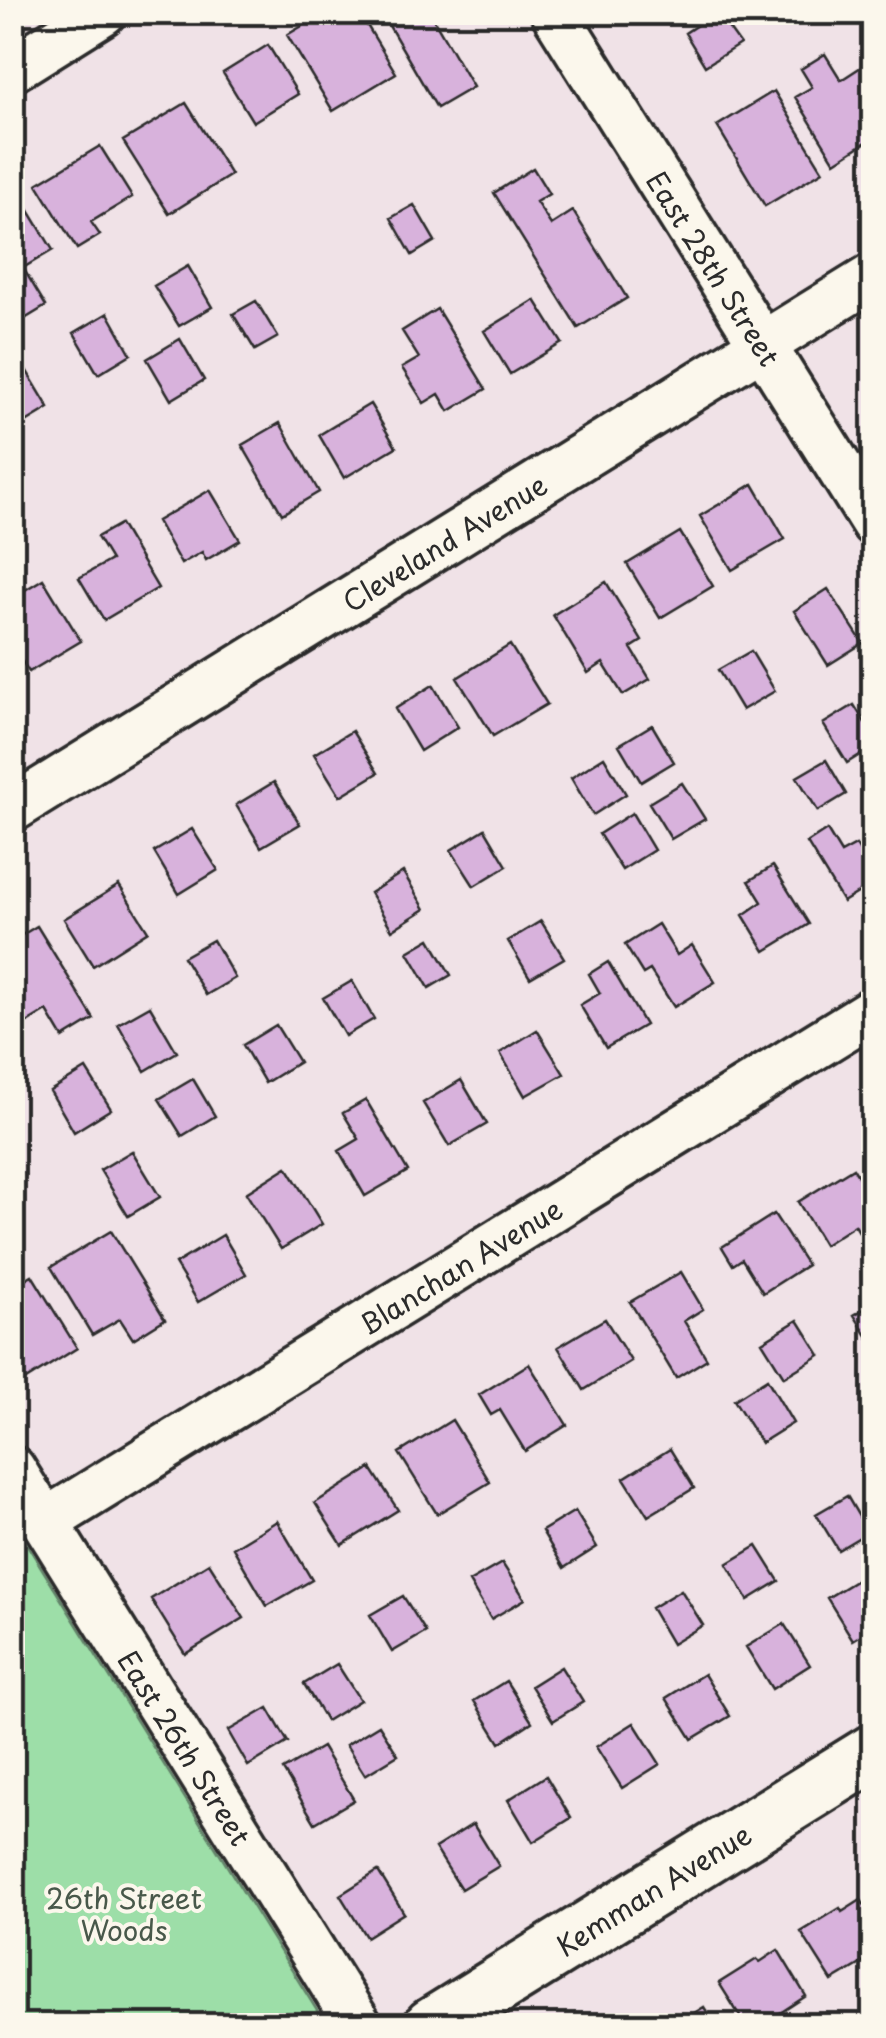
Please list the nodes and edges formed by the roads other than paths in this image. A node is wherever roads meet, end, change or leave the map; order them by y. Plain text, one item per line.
1 (103, 12) edge
2 (554, 12) edge
3 (12, 68) edge
4 (874, 276) edge
5 (762, 344) junction
6 (874, 523) edge
7 (12, 809) edge
8 (874, 1010) edge
9 (12, 1469) edge
10 (46, 1522) junction
11 (874, 1752) edge
12 (359, 2026) edge
13 (432, 2026) edge

1 - 3 street
2 - 5 street, East 28th Street
4 - 5 street, Cleveland Avenue
5 - 6 street, East 28th Street
5 - 7 street, Cleveland Avenue
8 - 10 street, Blanchan Avenue
9 - 10 street, East 26th Street
10 - 12 street, East 26th Street
11 - 13 street, Kemman Avenue

